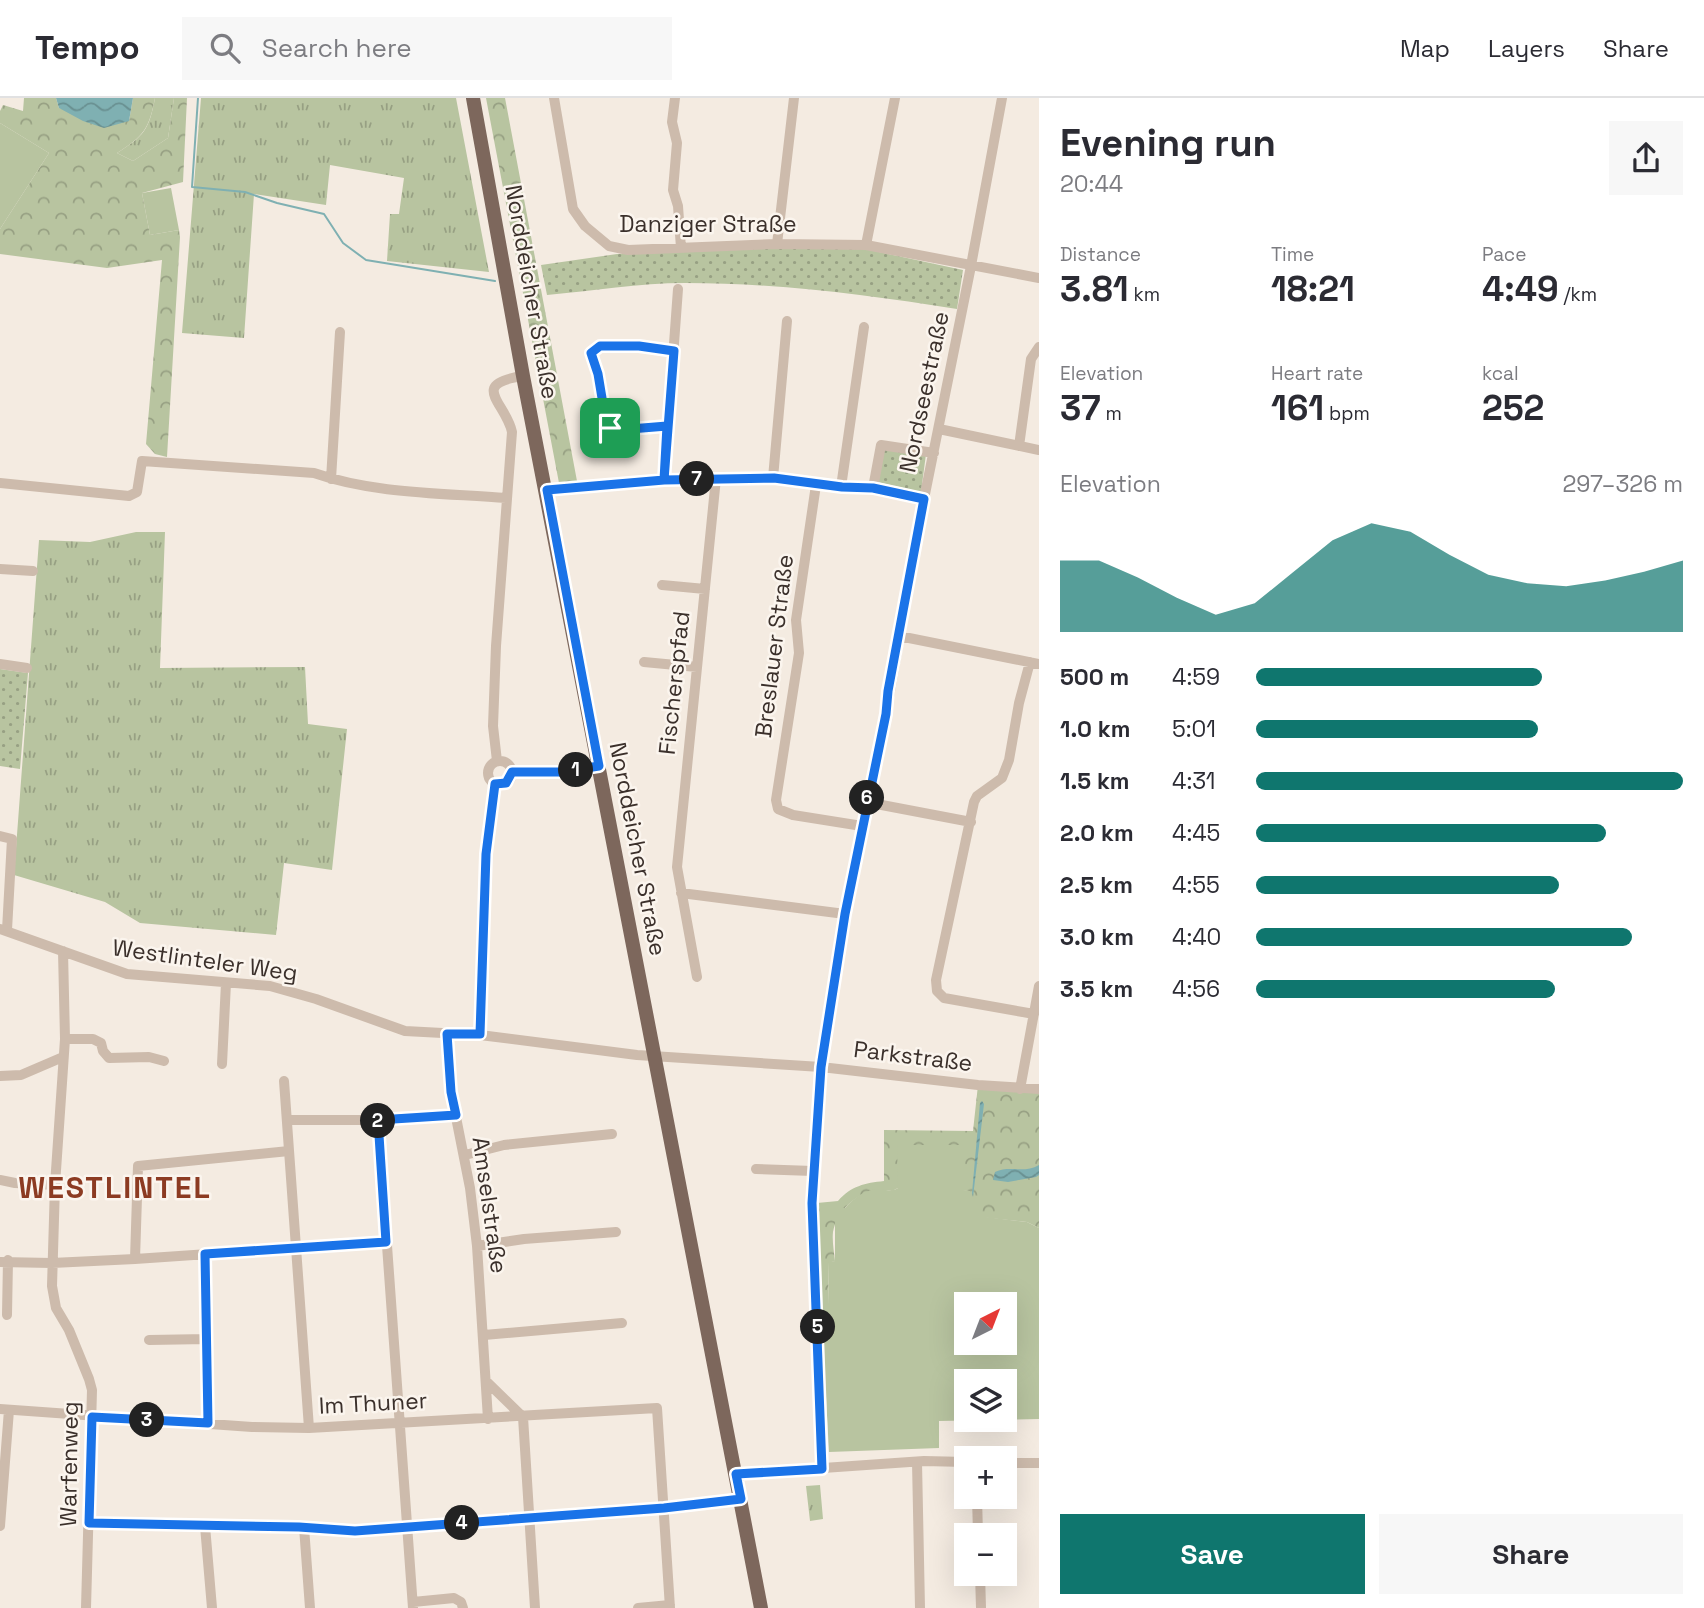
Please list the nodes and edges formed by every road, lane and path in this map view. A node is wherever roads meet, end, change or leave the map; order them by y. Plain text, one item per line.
1 (473, 98) edge
2 (554, 98) edge
3 (675, 98) edge
4 (794, 98) edge
5 (895, 98) edge
6 (1003, 98) edge
7 (777, 244) junction
8 (866, 244) junction
9 (681, 248) junction
10 (971, 265) junction
11 (1039, 278) edge
12 (678, 289) dead end
13 (787, 321) dead end
14 (864, 327) dead end
15 (340, 332) dead end
16 (1039, 347) edge
17 (674, 351) junction
18 (523, 376) junction
19 (667, 426) junction
20 (939, 429) junction
21 (1019, 446) junction
22 (1039, 450) edge
23 (933, 453) junction
24 (716, 478) junction
25 (774, 478) junction
26 (331, 479) junction
27 (664, 480) junction
28 (0, 483) edge
29 (816, 485) junction
30 (842, 487) junction
31 (873, 488) junction
32 (547, 490) junction
33 (506, 498) junction
34 (924, 499) junction
35 (0, 569) edge
36 (33, 571) dead end
37 (662, 585) dead end
38 (705, 589) junction
39 (899, 636) junction
40 (644, 662) dead end
41 (1035, 663) edge
42 (0, 664) edge
43 (697, 667) junction
44 (27, 668) dead end
45 (497, 761) junction
46 (599, 766) junction
47 (512, 772) junction
48 (495, 784) junction
49 (866, 802) junction
50 (971, 822) junction
51 (862, 826) junction
52 (0, 836) edge
53 (681, 893) junction
54 (845, 914) junction
55 (4, 930) edge
56 (63, 951) junction
57 (697, 977) dead end
58 (226, 983) junction
59 (1039, 986) edge
60 (1034, 1014) junction
61 (447, 1034) junction
62 (480, 1034) junction
63 (65, 1039) junction
64 (656, 1056) junction
65 (63, 1057) junction
66 (164, 1061) dead end
67 (222, 1063) dead end
68 (821, 1067) junction
69 (0, 1076) edge
70 (284, 1081) dead end
71 (1020, 1089) junction
72 (1039, 1089) edge
73 (456, 1115) junction
74 (287, 1120) junction
75 (378, 1120) junction
76 (612, 1134) dead end
77 (289, 1152) junction
78 (464, 1155) junction
79 (756, 1169) dead end
80 (813, 1171) junction
81 (0, 1180) edge
82 (55, 1185) junction
83 (616, 1232) dead end
84 (386, 1242) junction
85 (477, 1246) junction
86 (297, 1248) junction
87 (205, 1254) junction
88 (135, 1259) junction
89 (4, 1261) edge
90 (52, 1263) junction
91 (7, 1315) dead end
92 (622, 1323) dead end
93 (484, 1335) junction
94 (206, 1339) junction
95 (149, 1340) dead end
96 (486, 1381) junction
97 (5, 1409) edge
98 (92, 1417) junction
99 (523, 1417) junction
100 (488, 1419) junction
101 (208, 1423) junction
102 (400, 1423) junction
103 (309, 1428) junction
104 (917, 1462) junction
105 (954, 1462) edge
106 (1017, 1463) edge
107 (1039, 1463) edge
108 (822, 1469) junction
109 (736, 1474) junction
110 (741, 1499) junction
111 (664, 1508) junction
112 (528, 1518) junction
113 (89, 1523) junction
114 (0, 1526) edge
115 (205, 1526) junction
116 (304, 1527) junction
117 (407, 1528) junction
118 (980, 1586) edge
119 (413, 1605) edge
120 (670, 1607) edge
121 (86, 1608) edge
122 (212, 1608) edge
123 (310, 1608) edge
124 (463, 1608) edge
125 (535, 1608) edge
126 (638, 1608) edge
127 (761, 1608) edge
128 (920, 1608) edge
129 (981, 1608) edge

1 - 18 main road, Norddeicher Straße
2 - 9 street, Danziger Straße
3 - 9 street
4 - 7 street
5 - 8 street
6 - 10 street, Nordseestraße
7 - 8 street, Danziger Straße
7 - 9 street, Danziger Straße
8 - 10 street, Danziger Straße
10 - 11 street, Danziger Straße
10 - 20 street, Nordseestraße
12 - 17 street
13 - 25 street
14 - 30 street
15 - 26 street
16 - 21 street
17 - 19 street
17 - 19 street
18 - 32 main road, Norddeicher Straße
18 - 33 street
19 - 27 street
20 - 21 street
20 - 23 street, Nordseestraße
21 - 22 street
23 - 31 street
23 - 34 street, Nordseestraße
24 - 25 street
24 - 27 street
24 - 38 street, Fischerspfad
25 - 29 street
26 - 28 street
26 - 33 street
27 - 32 street
29 - 30 street
29 - 51 street, Breslauer Straße
30 - 31 street
31 - 34 street
32 - 46 main road, Norddeicher Straße
33 - 45 street
34 - 39 street, Nordseestraße
35 - 36 street
37 - 38 street
38 - 43 street, Fischerspfad
39 - 41 street
39 - 49 street, Nordseestraße
40 - 43 street
41 - 50 street
42 - 44 street
43 - 53 street, Fischerspfad
45 - 47 street
45 - 48 street
46 - 47 street
46 - 64 main road, Norddeicher Straße
47 - 48 street
48 - 62 street
49 - 50 street
49 - 51 street, Nordseestraße
50 - 60 street
51 - 54 street, Nordseestraße
52 - 55 street
53 - 54 street
53 - 57 street, Fischerspfad
54 - 68 street, Nordseestraße
55 - 56 street, Westlinteler Weg
56 - 58 street, Westlinteler Weg
56 - 63 street, Warfenweg
58 - 61 street, Westlinteler Weg
58 - 67 street
59 - 60 street
60 - 71 street
61 - 62 street, Westlinteler Weg
61 - 73 street, Amselstraße
62 - 64 street, Westlinteler Weg
63 - 65 street, Warfenweg
63 - 66 street
64 - 68 street, Parkstraße
64 - 109 main road, Norddeicher Straße
65 - 69 street
65 - 82 street, Warfenweg
68 - 71 street, Parkstraße
68 - 80 street, Nordseestraße
70 - 74 street
71 - 72 street, Parkstraße
73 - 75 street
73 - 78 street, Amselstraße
74 - 75 street
74 - 77 street
75 - 84 street
76 - 78 street
77 - 86 street
77 - 88 street
78 - 85 street, Amselstraße
79 - 80 street
80 - 108 street, Nordseestraße
81 - 82 street
82 - 90 street, Warfenweg
83 - 85 street
84 - 86 street
84 - 102 street
85 - 93 street, Amselstraße
86 - 87 street
86 - 103 street
87 - 88 street
87 - 94 street
88 - 90 street
89 - 90 street
89 - 91 street
90 - 98 street, Warfenweg
92 - 93 street
93 - 96 street, Amselstraße
94 - 95 street
94 - 101 street
96 - 99 street
96 - 100 street, Amselstraße
97 - 98 street, Im Thuner
97 - 114 street
98 - 101 street, Im Thuner
98 - 113 street, Warfenweg
99 - 100 street, Im Thuner
99 - 111 street, Im Thuner
99 - 112 street
100 - 102 street, Im Thuner
101 - 103 street, Im Thuner
102 - 103 street, Im Thuner
102 - 117 street
104 - 105 street
104 - 108 street
104 - 128 street
106 - 107 street
108 - 109 street
109 - 110 main road, Norddeicher Straße
110 - 111 street
110 - 127 main road, Norddeicher Straße
111 - 112 street
111 - 120 street
112 - 117 street
112 - 125 street
113 - 115 street
113 - 121 street, Warfenweg
115 - 116 street
115 - 122 street
116 - 117 street
116 - 123 street
117 - 119 street
118 - 129 street
119 - 124 street
120 - 126 street

